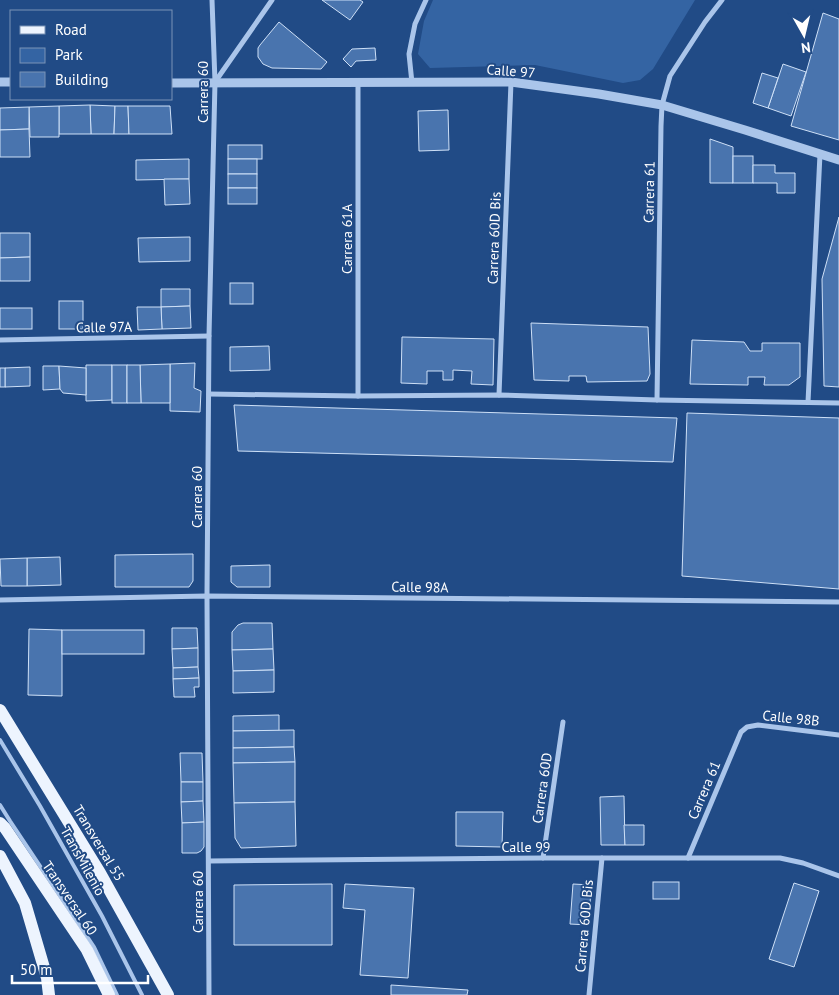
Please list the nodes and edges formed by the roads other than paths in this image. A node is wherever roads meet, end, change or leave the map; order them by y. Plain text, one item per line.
1 (212, 0) edge
2 (272, 0) edge
3 (426, 0) edge
4 (722, 0) edge
5 (215, 82) junction
6 (358, 82) junction
7 (511, 82) junction
8 (172, 83) edge
9 (412, 83) junction
10 (662, 105) junction
11 (820, 154) junction
12 (839, 160) edge
13 (209, 336) junction
14 (0, 340) edge
15 (209, 394) junction
16 (499, 395) junction
17 (358, 396) junction
18 (657, 400) junction
19 (808, 402) junction
20 (839, 403) edge
21 (207, 596) junction
22 (0, 600) edge
23 (839, 602) edge
24 (0, 710) edge
25 (563, 722) dead end
26 (742, 732) joint
27 (839, 735) edge
28 (0, 740) edge
29 (0, 805) edge
30 (5, 824) edge
31 (0, 856) edge
32 (544, 858) junction
33 (602, 858) junction
34 (688, 858) junction
35 (209, 861) junction
36 (839, 876) edge
37 (168, 991) edge
38 (49, 995) edge
39 (109, 995) edge
40 (117, 995) edge
41 (142, 995) edge
42 (209, 995) edge
43 (589, 995) edge

1 - 5 street, Carrera 60
2 - 5 street
3 - 9 street
4 - 10 street, Carrera 61
5 - 6 street, Calle 97
5 - 8 street, Calle 97
5 - 13 street, Carrera 60
6 - 9 street, Calle 97
6 - 17 street, Carrera 61A
7 - 9 street, Calle 97
7 - 10 street, Calle 97
7 - 16 street, Carrera 60D Bis
10 - 11 street, Calle 97
10 - 18 street, Carrera 61
11 - 12 street, Calle 97
11 - 19 street
13 - 14 street, Calle 97A
13 - 15 street, Carrera 60
15 - 17 street
15 - 21 street, Carrera 60
16 - 17 street
16 - 18 street
18 - 19 street
19 - 20 street
21 - 22 street, Calle 98A
21 - 23 street, Calle 98A
21 - 35 street, Carrera 60
24 - 37 main road, Transversal 55
25 - 32 street, Carrera 60D
26 - 27 street, Calle 98B
26 - 34 street, Carrera 61
28 - 41 lane, TransMilenio
29 - 30 lane
30 - 39 main road, Transversal 60
30 - 40 lane
31 - 38 main road
32 - 33 street, Calle 99
32 - 35 street, Calle 99
33 - 34 street, Calle 99
33 - 43 street, Carrera 60D Bis
34 - 36 street, Calle 99
35 - 42 street, Carrera 60

